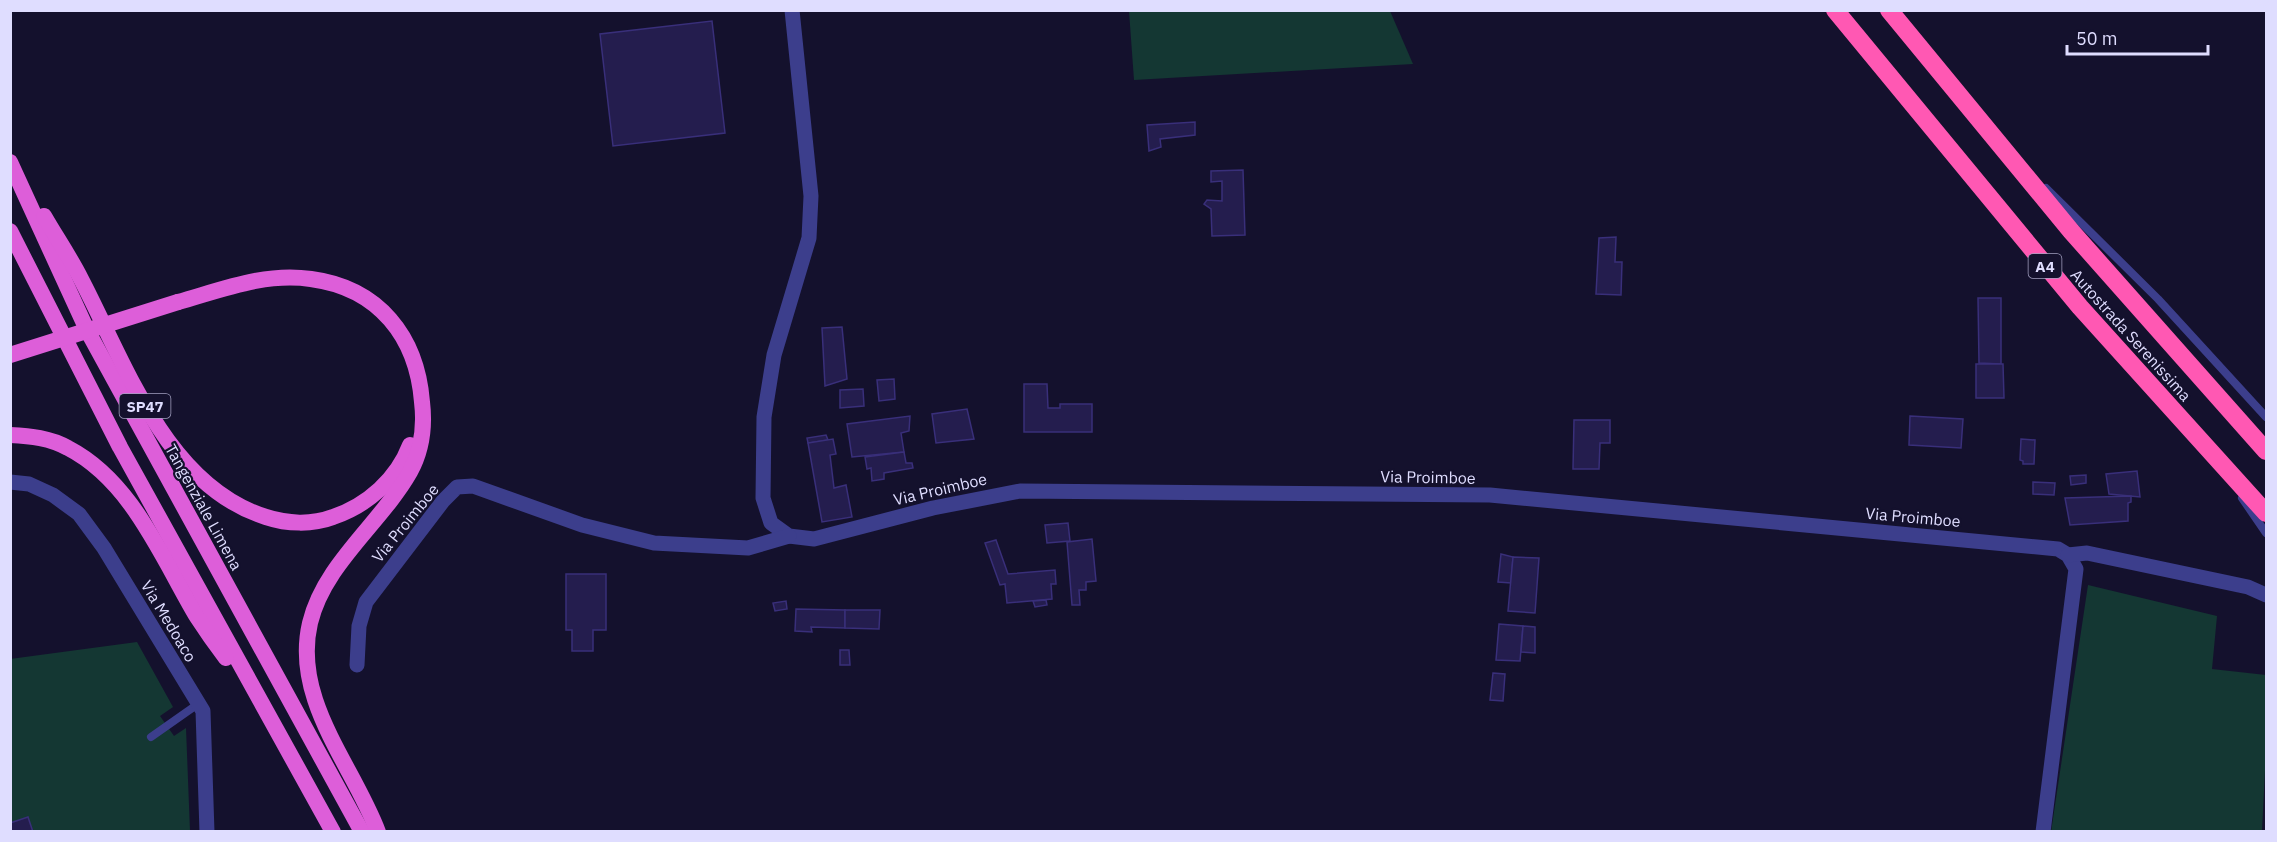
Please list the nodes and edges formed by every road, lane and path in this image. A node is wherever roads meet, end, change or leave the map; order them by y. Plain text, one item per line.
1 (792, 10) edge
2 (1835, 10) edge
3 (1888, 10) edge
4 (1988, 131) junction
5 (10, 161) edge
6 (10, 231) edge
7 (10, 355) edge
8 (423, 410) junction
9 (2266, 417) edge
10 (10, 435) edge
11 (2209, 451) junction
12 (2266, 451) edge
13 (10, 482) edge
14 (2266, 513) edge
15 (2266, 533) edge
16 (789, 536) junction
17 (2068, 555) junction
18 (2266, 595) edge
19 (357, 665) dead end
20 (198, 704) junction
21 (277, 730) junction
22 (151, 737) dead end
23 (207, 831) edge
24 (333, 831) edge
25 (362, 831) edge
26 (378, 831) edge
27 (2043, 831) edge

1 - 16 street
2 - 11 highway, Autostrada Serenissima / A4
3 - 4 highway, Autostrada Serenissima / A4
4 - 9 lane
4 - 12 highway, Autostrada Serenissima / A4
5 - 8 highway, SP47
5 - 25 highway, Tangenziale Limena
6 - 21 highway
7 - 8 highway, SP47, bridge
8 - 26 highway, SP47
10 - 21 highway
11 - 14 highway, Autostrada Serenissima / A4
11 - 15 lane
13 - 20 street, Via Medoaco
16 - 17 street, Via Proimboe
16 - 19 street, Via Proimboe
17 - 18 street, Via Proimboe
17 - 27 street
20 - 22 lane
20 - 23 street, Via Medoaco
21 - 24 highway

